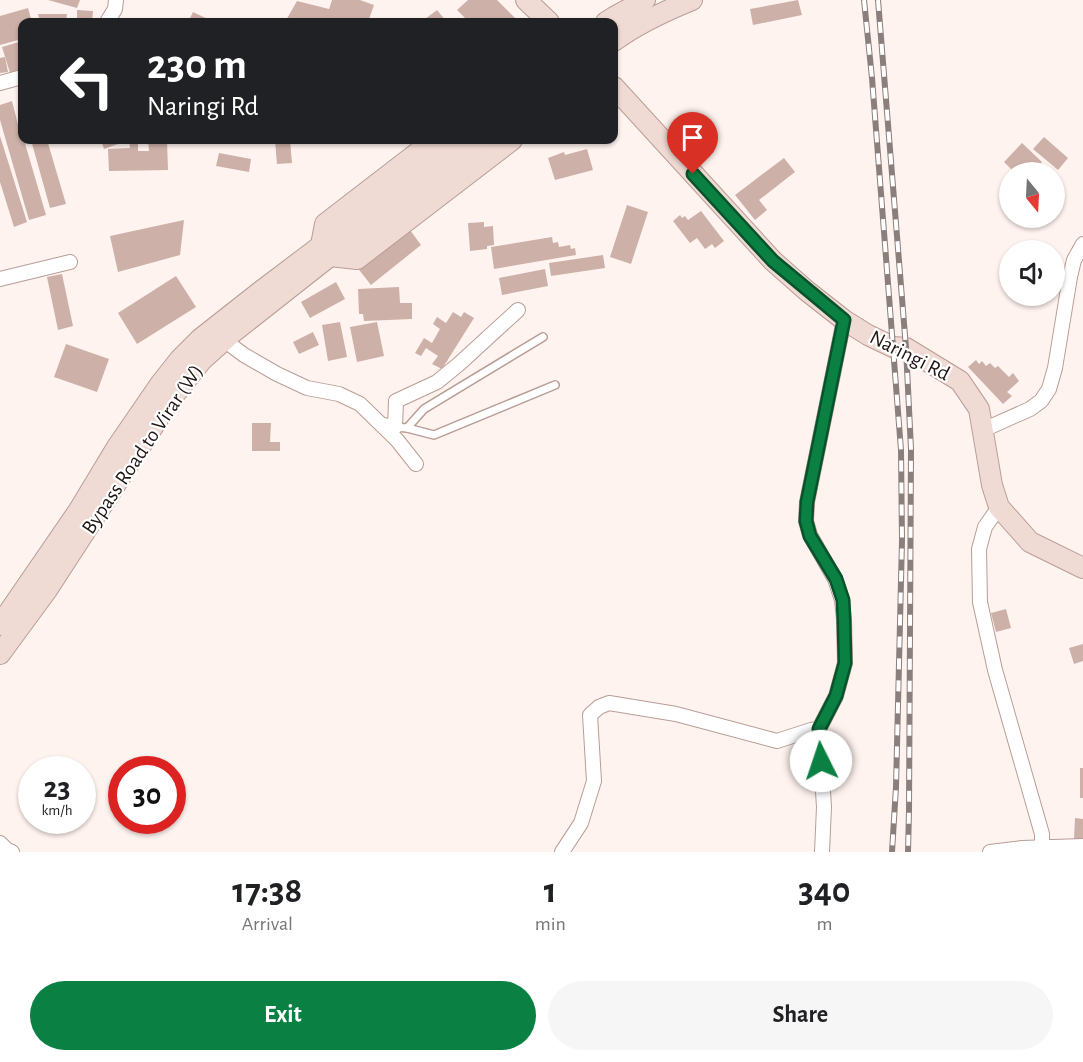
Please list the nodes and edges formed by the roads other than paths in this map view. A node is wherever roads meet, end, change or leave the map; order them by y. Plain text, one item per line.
1 (116, 0) edge
2 (526, 0) edge
3 (645, 0) edge
4 (692, 0) edge
5 (109, 18) edge
6 (545, 18) edge
7 (612, 18) edge
8 (618, 38) edge
9 (18, 77) edge
10 (0, 83) edge
11 (618, 91) edge
12 (429, 144) edge
13 (454, 144) edge
14 (479, 144) edge
15 (507, 144) edge
16 (361, 224) junction
17 (1082, 246) edge
18 (325, 250) junction
19 (70, 262) dead end
20 (0, 279) edge
21 (518, 310) dead end
22 (844, 320) junction
23 (543, 337) dead end
24 (224, 340) junction
25 (555, 385) dead end
26 (395, 426) junction
27 (983, 430) junction
28 (416, 464) dead end
29 (999, 507) junction
30 (1083, 568) edge
31 (0, 625) edge
32 (0, 654) edge
33 (819, 729) junction
34 (0, 843) edge
35 (1083, 846) edge
36 (1042, 850) edge
37 (12, 852) edge
38 (562, 852) edge
39 (822, 852) edge
40 (990, 852) edge

1 - 5 street
2 - 6 main road
3 - 7 main road
4 - 8 main road
9 - 10 street
11 - 22 main road, Naringi Rd
12 - 18 main road
13 - 16 main road
14 - 16 main road
15 - 18 main road
16 - 18 main road
17 - 27 street
18 - 24 main road, Bypass Road to Virar (W)
18 - 31 main road
19 - 20 street
21 - 26 street
22 - 27 main road, Naringi Rd
22 - 33 street
23 - 26 lane
24 - 26 street
24 - 32 main road, Bypass Road to Virar (W)
25 - 26 lane
26 - 28 street
27 - 29 main road, Naringi Rd
29 - 30 main road, Naringi Rd
29 - 36 street
33 - 38 street
33 - 39 street
34 - 37 street
35 - 36 street
36 - 40 street

